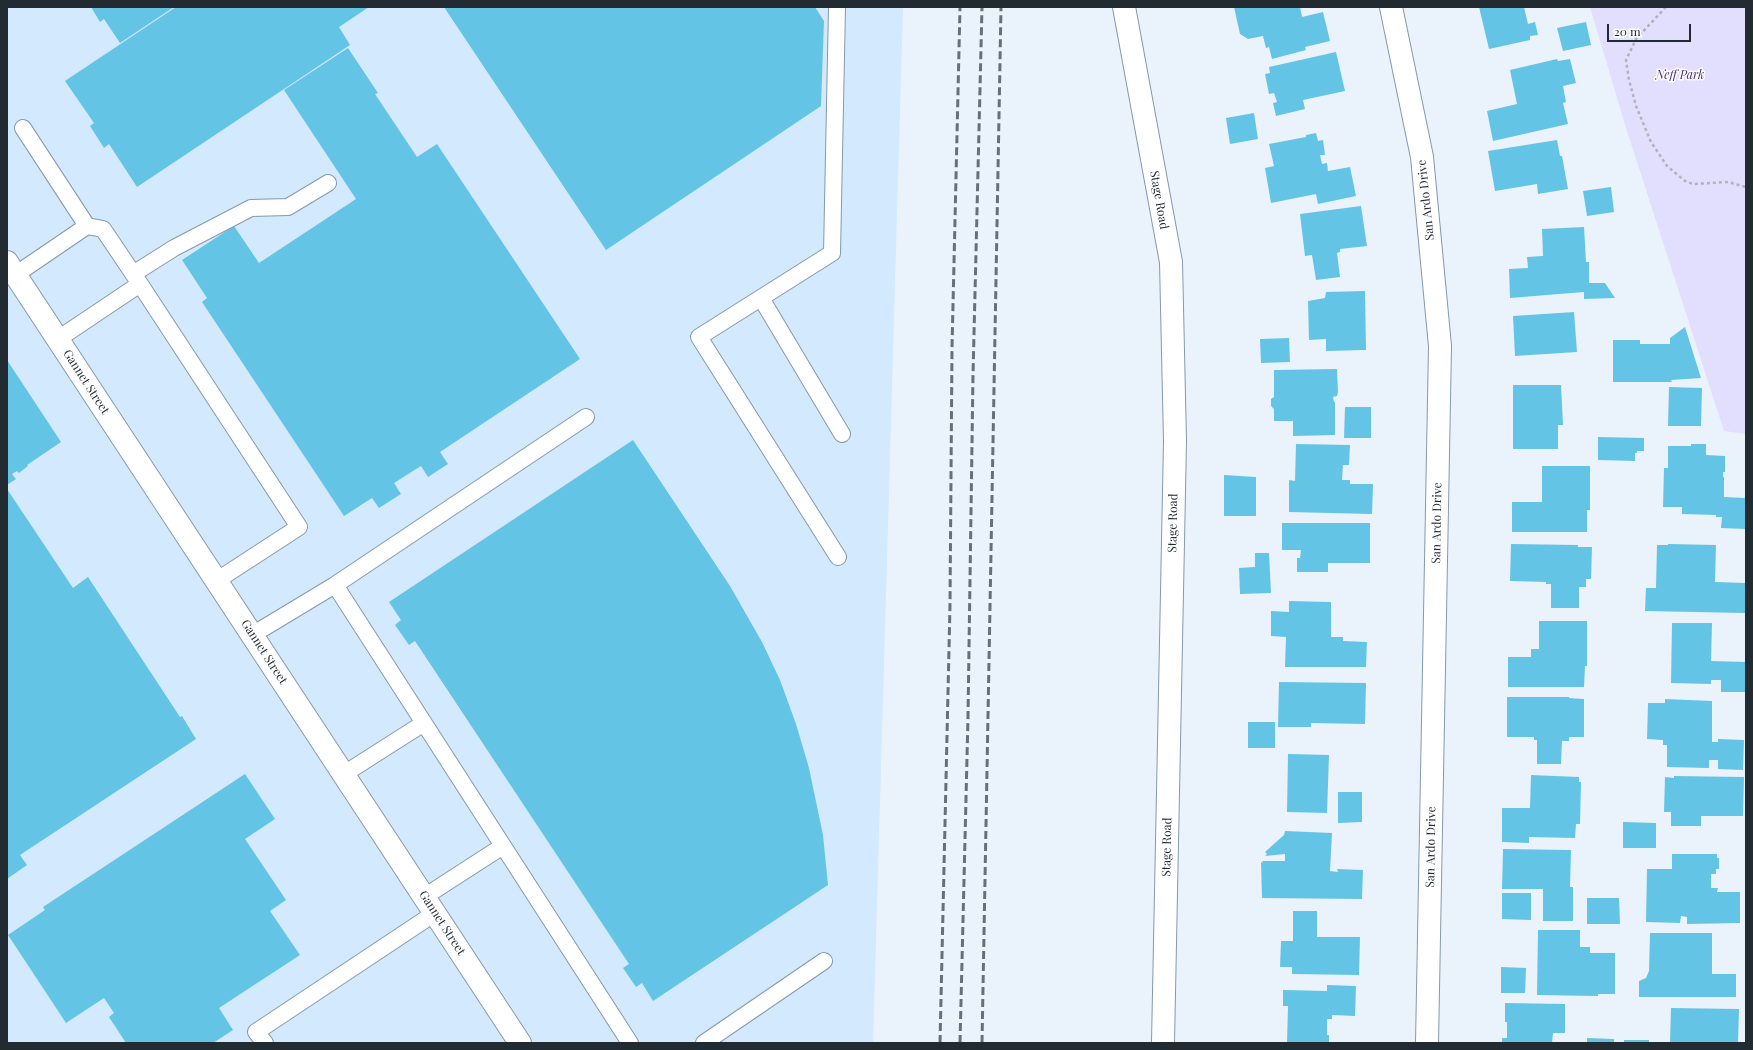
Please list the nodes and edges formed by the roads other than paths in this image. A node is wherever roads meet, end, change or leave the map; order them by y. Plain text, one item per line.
1 (837, 7) edge
2 (1124, 7) edge
3 (1391, 7) edge
4 (23, 128) dead end
5 (328, 183) dead end
6 (88, 226) junction
7 (11, 268) edge
8 (137, 279) junction
9 (761, 298) junction
10 (58, 339) junction
11 (586, 417) dead end
12 (842, 434) dead end
13 (838, 557) dead end
14 (216, 581) junction
15 (335, 585) junction
16 (252, 635) junction
17 (424, 723) junction
18 (344, 774) junction
19 (503, 846) junction
20 (430, 905) junction
21 (824, 961) dead end
22 (265, 1043) edge
23 (520, 1043) edge
24 (630, 1043) edge
25 (704, 1043) edge
26 (1163, 1043) edge
27 (1427, 1043) edge

1 - 9 lane
2 - 26 street, Stage Road
3 - 27 street, San Ardo Drive
4 - 6 lane
5 - 8 lane
6 - 7 lane
6 - 8 lane
7 - 10 street, Gannet Street
8 - 10 lane
8 - 14 lane
9 - 12 lane
9 - 13 lane
10 - 14 street, Gannet Street
11 - 15 lane
14 - 16 street, Gannet Street
15 - 16 lane
15 - 17 lane
16 - 18 street, Gannet Street
17 - 18 lane
17 - 19 lane
18 - 20 street, Gannet Street
19 - 20 lane
19 - 24 lane
20 - 22 lane
20 - 23 street, Gannet Street
21 - 25 lane

